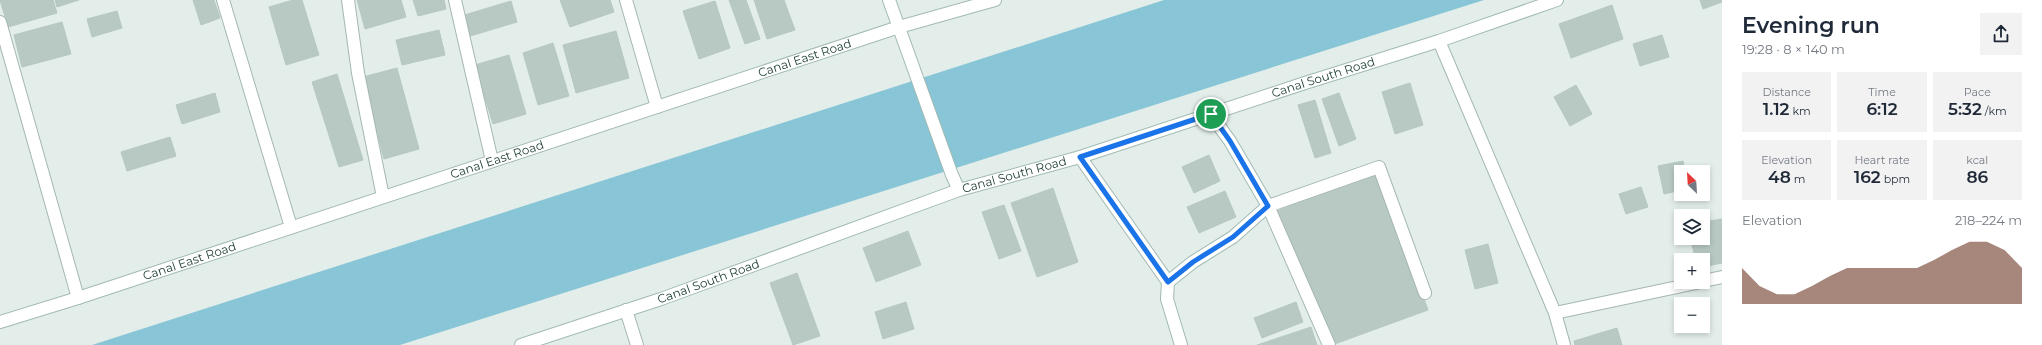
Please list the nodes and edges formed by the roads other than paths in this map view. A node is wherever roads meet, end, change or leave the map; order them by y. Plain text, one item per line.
1 (223, 0) edge
2 (348, 0) edge
3 (455, 0) edge
4 (626, 0) edge
5 (889, 0) edge
6 (995, 0) edge
7 (1557, 0) edge
8 (0, 22) edge
9 (899, 27) junction
10 (1439, 41) junction
11 (657, 107) junction
12 (1211, 114) junction
13 (1080, 157) junction
14 (492, 161) junction
15 (959, 190) junction
16 (383, 197) junction
17 (1268, 206) junction
18 (291, 227) junction
19 (1722, 278) edge
20 (1710, 280) edge
21 (1168, 282) junction
22 (1674, 288) edge
23 (1425, 293) dead end
24 (78, 298) junction
25 (626, 310) junction
26 (1555, 313) junction
27 (0, 322) edge
28 (521, 345) edge
29 (637, 345) edge
30 (1181, 345) edge
31 (1329, 345) edge
32 (1564, 345) edge

1 - 18 street
2 - 16 street
3 - 14 street
4 - 11 street
5 - 9 street
6 - 9 street, Canal East Road
7 - 10 street, Canal South Road
8 - 24 street
9 - 11 street, Canal East Road
9 - 15 street
10 - 12 street, Canal South Road
10 - 26 street
11 - 14 street, Canal East Road
12 - 13 street, Canal South Road
12 - 17 street
13 - 15 street, Canal South Road
13 - 21 street
14 - 16 street, Canal East Road
15 - 25 street, Canal South Road
16 - 18 street, Canal East Road
17 - 21 street
17 - 23 street
17 - 31 street
18 - 24 street, Canal East Road
19 - 20 street
21 - 30 street
22 - 26 street
24 - 27 street, Canal East Road
25 - 28 street, Canal South Road
25 - 29 street
26 - 32 street

